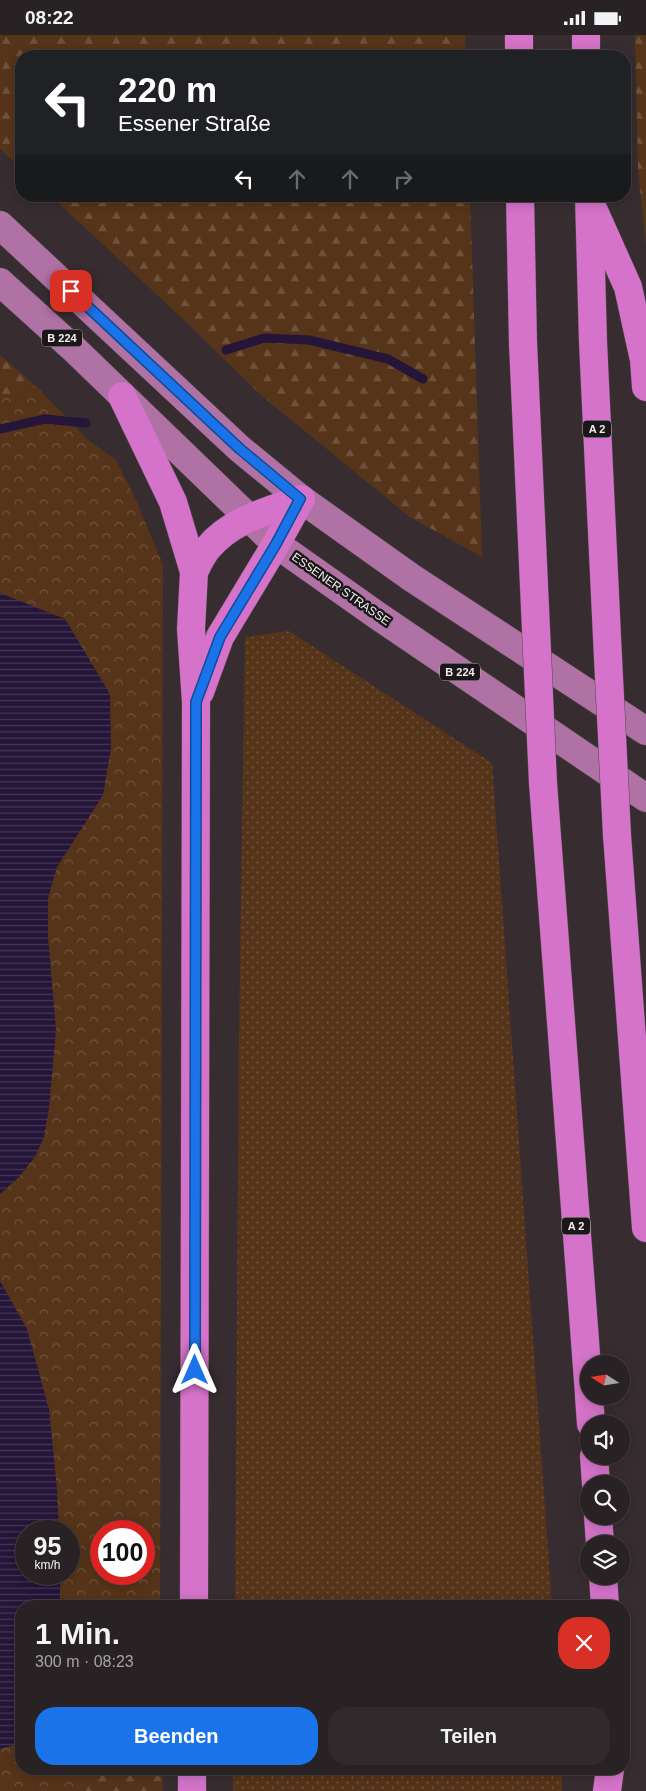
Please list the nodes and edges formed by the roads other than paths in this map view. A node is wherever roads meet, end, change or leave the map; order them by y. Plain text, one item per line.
1 (519, 35) edge
2 (586, 35) edge
3 (519, 50) edge
4 (586, 50) edge
5 (520, 202) edge
6 (589, 202) edge
7 (591, 202) edge
8 (0, 225) edge
9 (0, 282) edge
10 (646, 387) edge
11 (122, 396) junction
12 (300, 499) junction
13 (248, 518) junction
14 (276, 544) junction
15 (194, 572) junction
16 (196, 702) junction
17 (646, 731) edge
18 (646, 798) edge
19 (646, 1228) edge
20 (586, 1355) edge
21 (604, 1585) edge
22 (194, 1600) edge
23 (605, 1600) edge
24 (192, 1775) edge
25 (609, 1775) edge
26 (619, 1775) edge
27 (192, 1791) edge
28 (607, 1791) edge
29 (620, 1791) edge

1 - 3 highway
2 - 4 highway
5 - 20 highway, A 2, bridge
6 - 19 highway, A 2, bridge
7 - 10 highway
8 - 12 main road
9 - 11 main road, ESSENER STRASSE / B 224
11 - 13 main road, ESSENER STRASSE / B 224
11 - 15 highway
12 - 13 highway
12 - 14 highway
12 - 17 main road
13 - 14 main road, ESSENER STRASSE / B 224
13 - 15 highway
14 - 16 highway
14 - 18 main road, ESSENER STRASSE / B 224
15 - 16 highway
16 - 22 highway
21 - 23 highway
24 - 27 highway
25 - 28 highway
26 - 29 highway

